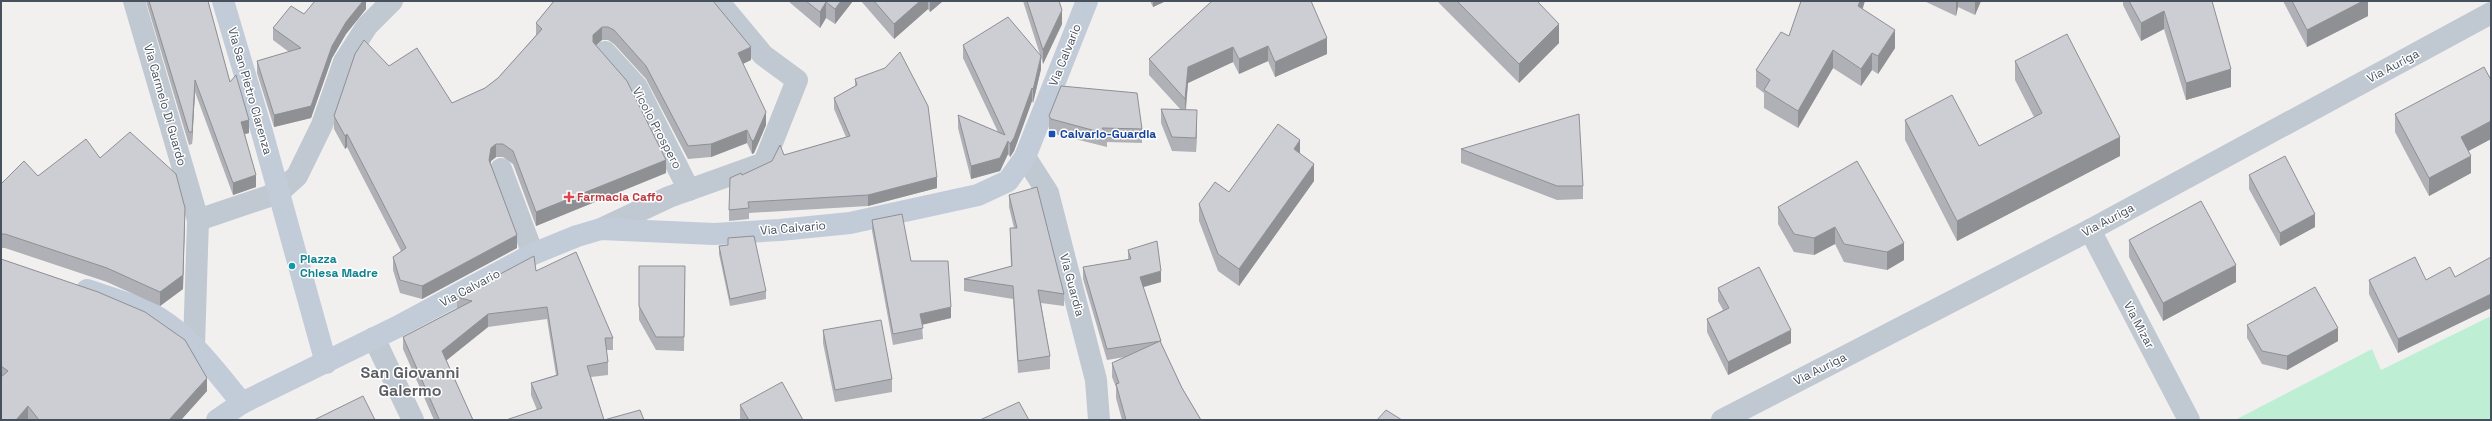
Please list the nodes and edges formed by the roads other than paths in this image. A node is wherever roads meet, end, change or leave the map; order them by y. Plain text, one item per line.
1 (134, 1) edge
2 (223, 1) edge
3 (718, 1) edge
4 (1088, 1) edge
5 (379, 6) edge
6 (2491, 13) edge
7 (605, 52) dead end
8 (1025, 158) junction
9 (501, 169) dead end
10 (277, 187) junction
11 (689, 190) junction
12 (197, 215) junction
13 (602, 229) junction
14 (2090, 230) junction
15 (533, 254) junction
16 (66, 282) edge
17 (374, 338) junction
18 (194, 345) junction
19 (326, 362) junction
20 (242, 404) junction
21 (219, 418) edge
22 (413, 420) edge
23 (1099, 420) edge
24 (1722, 420) edge
25 (2189, 420) edge

1 - 12 street, Via Carmelo Di Guardo
2 - 10 main road, Via San Pietro Clarenza
3 - 11 street
4 - 8 main road, Via Calvario
5 - 10 street
6 - 14 street, Via Auriga
7 - 11 street, Vicolo Prospero
8 - 13 main road, Via Calvario
8 - 23 street, Via Guardia
9 - 15 street
10 - 12 street
10 - 19 main road, Via San Pietro Clarenza
11 - 13 street
12 - 18 street, Via Carmelo Di Guardo
13 - 15 main road, Via Calvario
14 - 24 street, Via Auriga
14 - 25 street, Via Mizar
15 - 17 main road, Via Calvario
16 - 18 main road
17 - 19 main road, Via Calvario
17 - 22 street
18 - 20 main road
19 - 20 main road, Via Calvario
20 - 21 main road, Via Calvario

